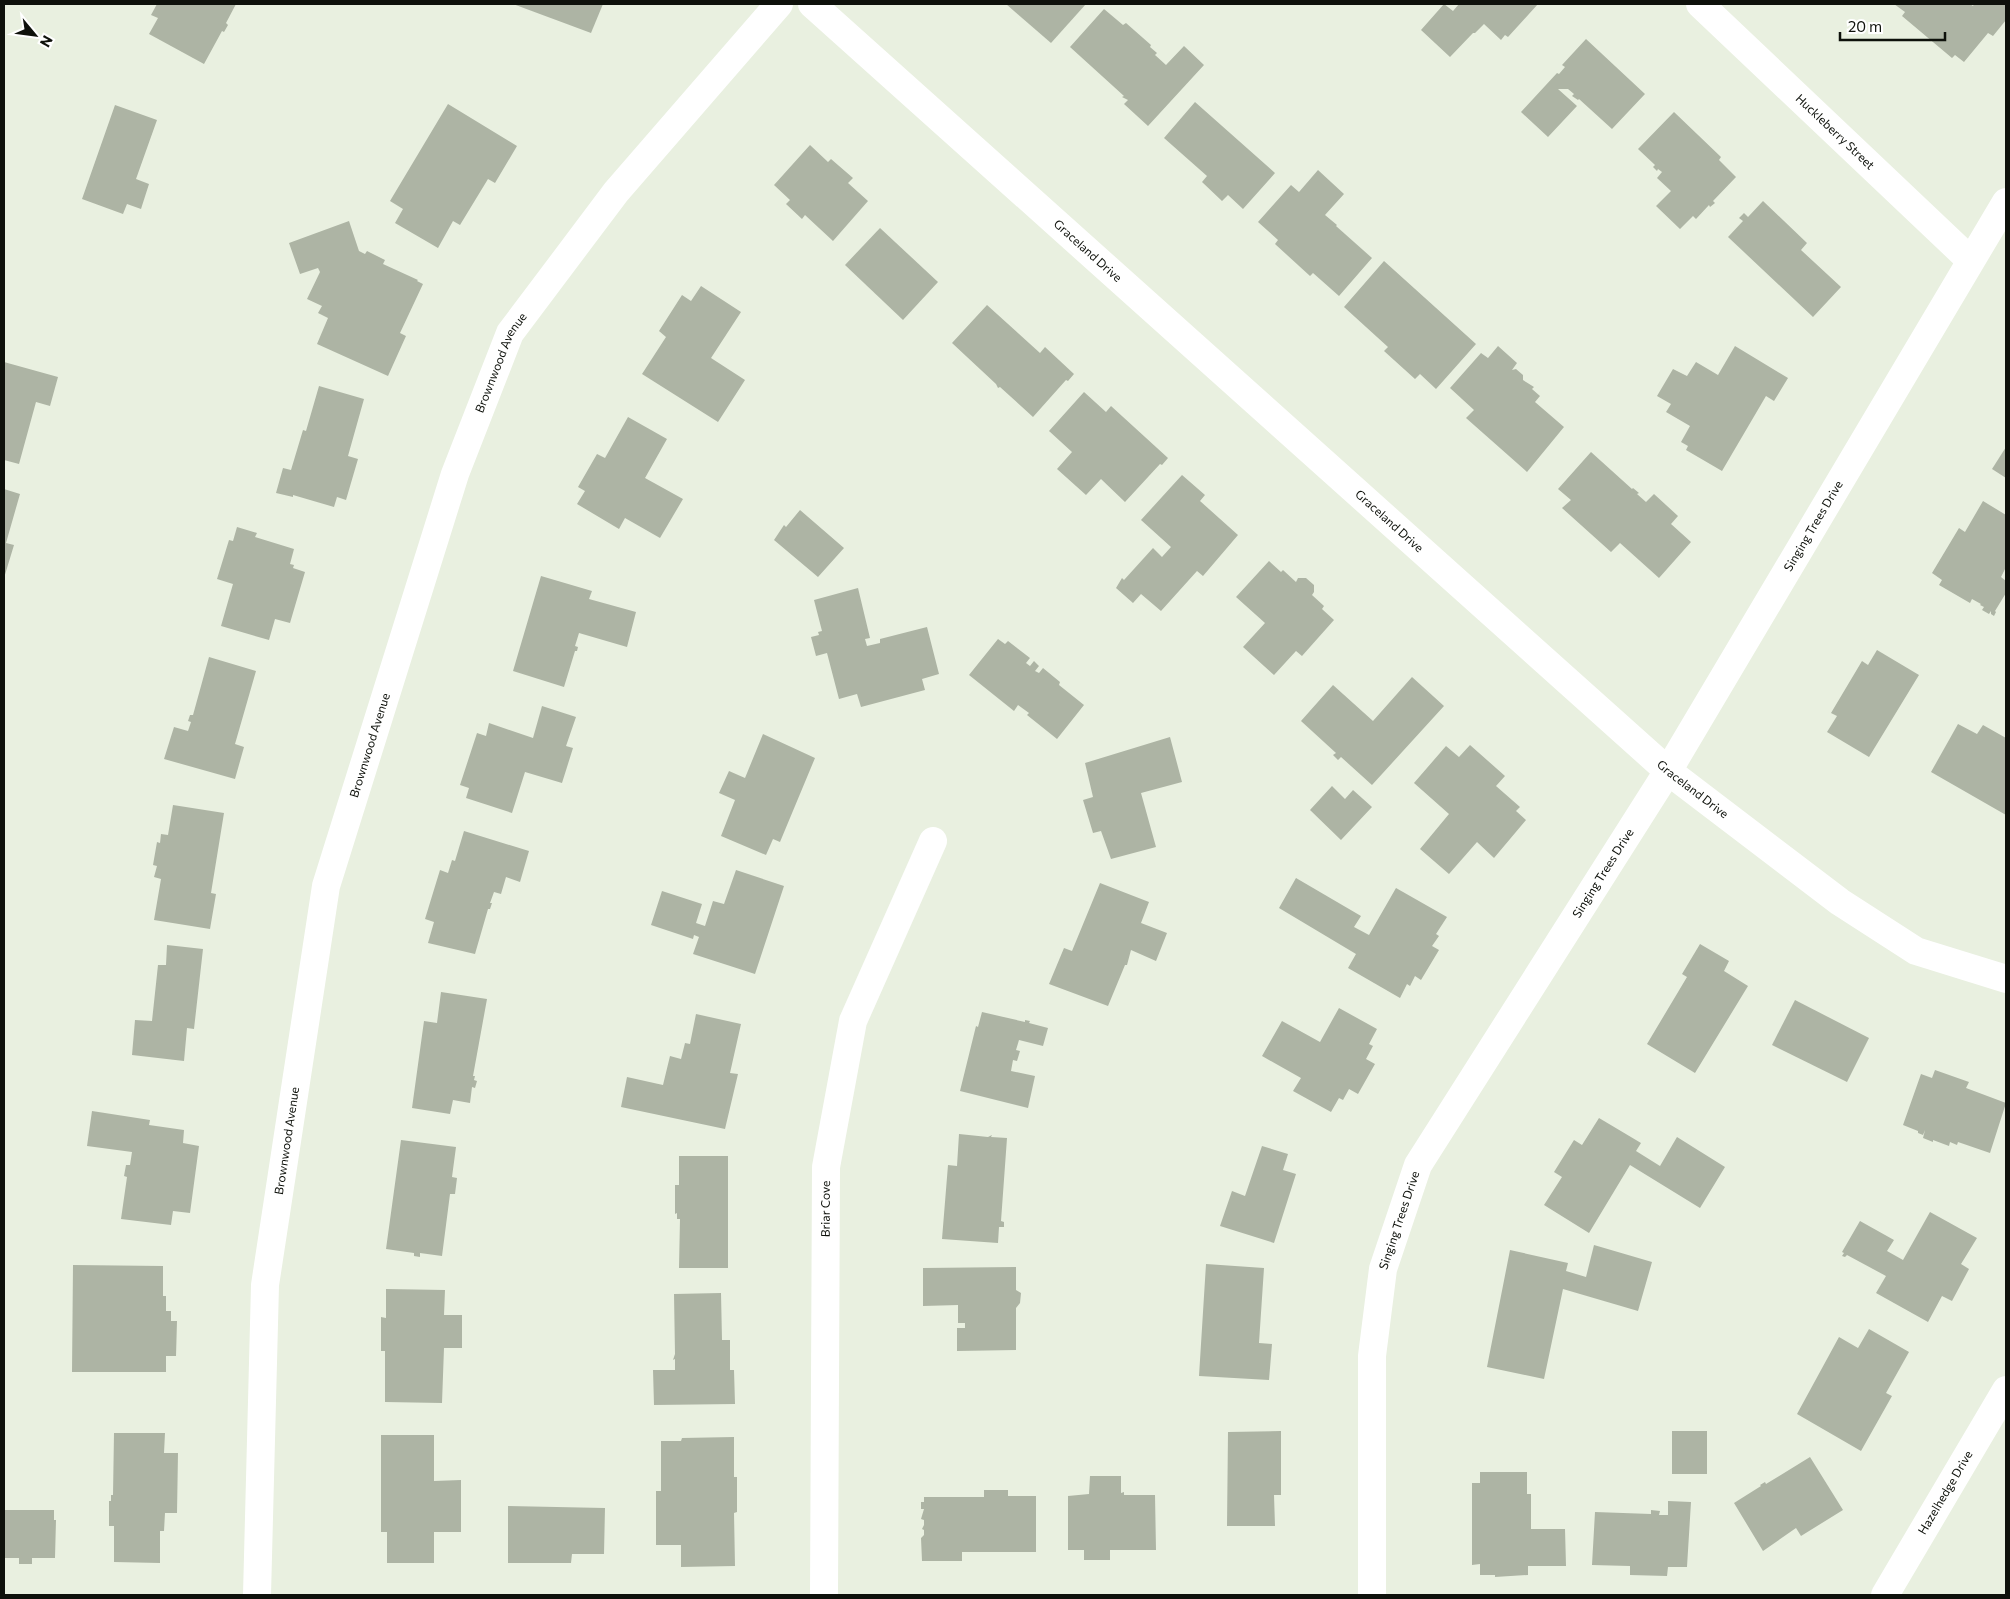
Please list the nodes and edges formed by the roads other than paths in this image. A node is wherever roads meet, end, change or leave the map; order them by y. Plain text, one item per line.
1 (779, 4) edge
2 (812, 4) edge
3 (1700, 4) edge
4 (2006, 202) edge
5 (1970, 260) junction
6 (1668, 771) junction
7 (932, 841) dead end
8 (2006, 979) edge
9 (2006, 1390) edge
10 (257, 1595) edge
11 (824, 1595) edge
12 (1372, 1595) edge
13 (1885, 1595) edge

1 - 10 street, Brownwood Avenue
2 - 6 street, Graceland Drive
3 - 5 street, Huckleberry Street
4 - 5 street, Singing Trees Drive
5 - 6 street, Singing Trees Drive
6 - 8 street, Graceland Drive
6 - 12 street, Singing Trees Drive
7 - 11 street, Briar Cove
9 - 13 street, Hazelhedge Drive

